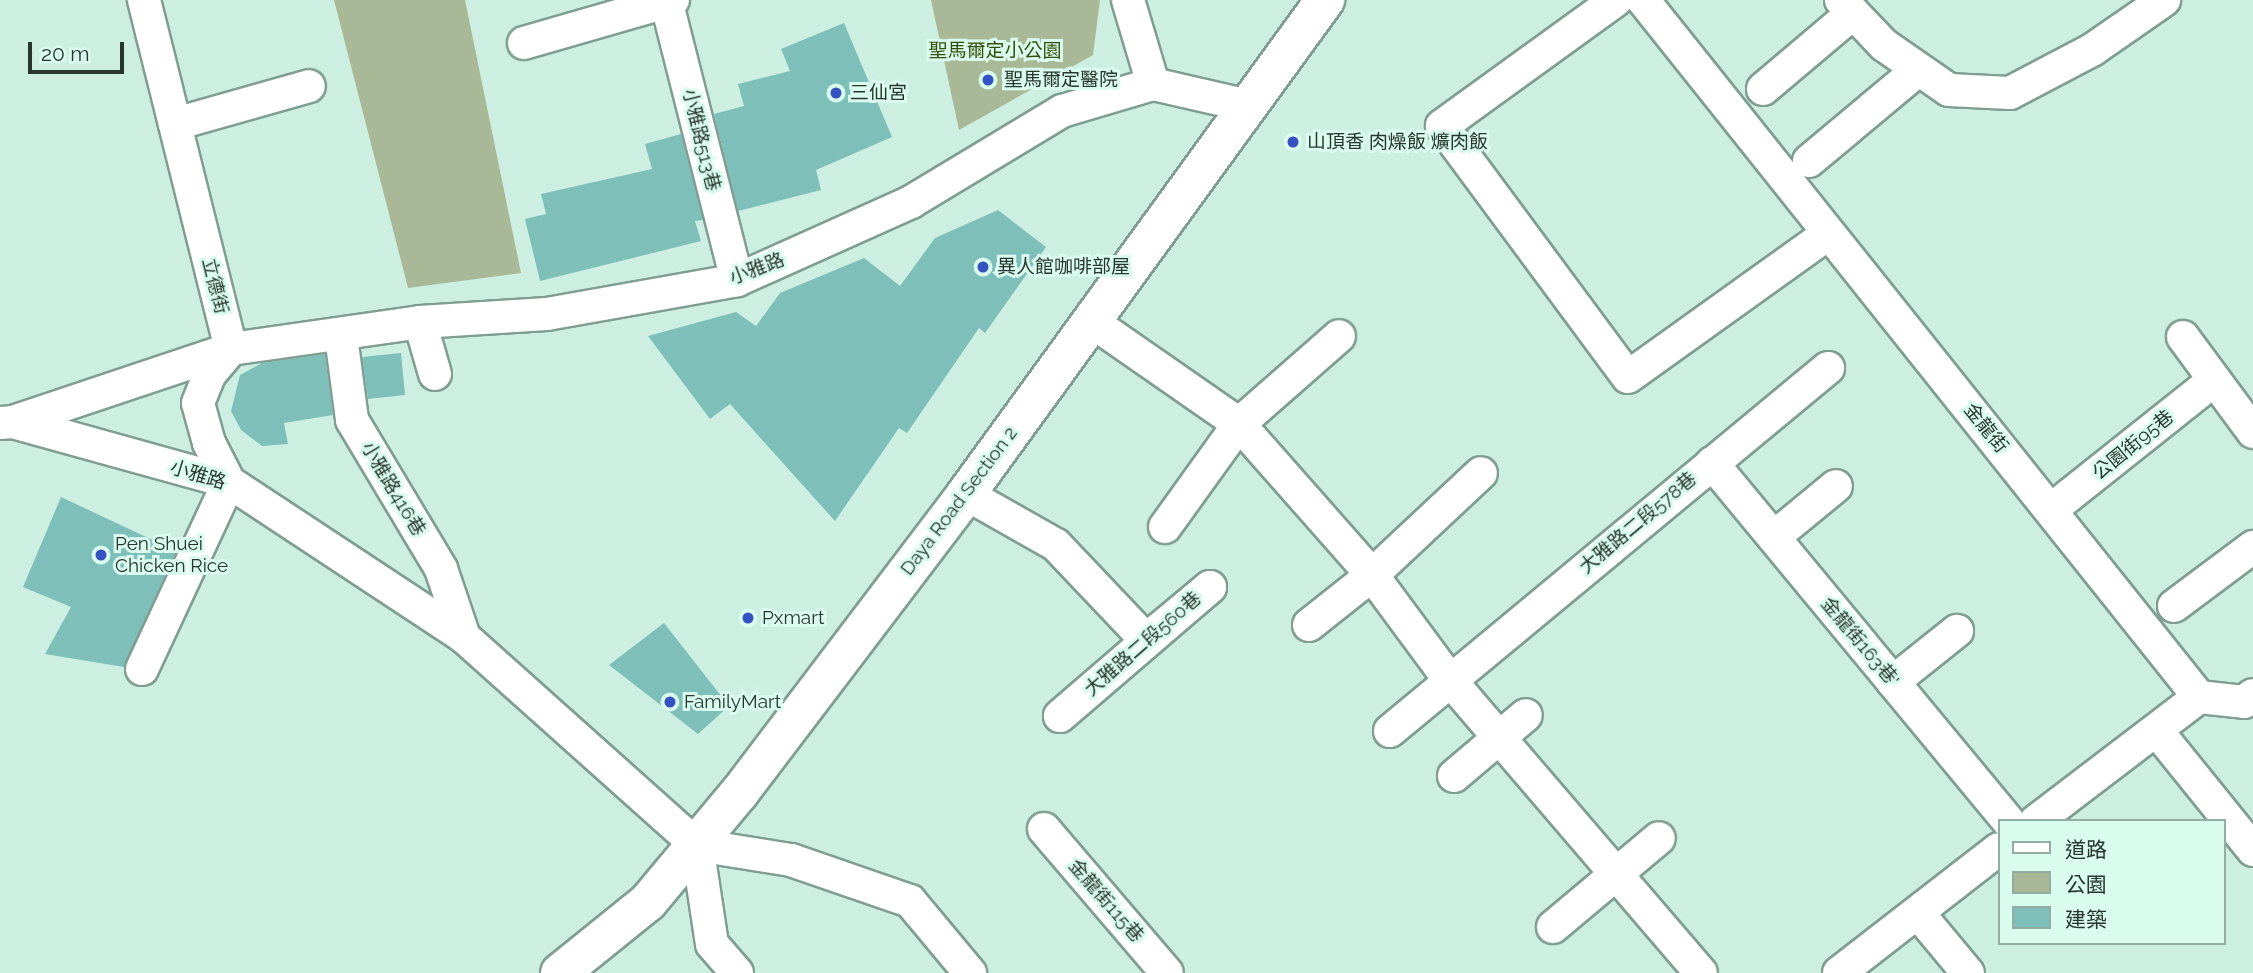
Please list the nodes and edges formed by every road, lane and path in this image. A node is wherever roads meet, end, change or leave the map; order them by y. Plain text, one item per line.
1 (144, 0) edge
2 (1128, 0) edge
3 (1325, 0) edge
4 (1616, 0) edge
5 (1643, 0) edge
6 (668, 1) edge
7 (2145, 5) edge
8 (1847, 6) edge
9 (524, 43) dead end
10 (1918, 70) junction
11 (1153, 84) junction
12 (309, 86) dead end
13 (1763, 89) dead end
14 (1245, 105) junction
15 (175, 124) junction
16 (1809, 161) dead end
17 (1828, 234) junction
18 (737, 280) junction
19 (1091, 321) junction
20 (420, 322) junction
21 (341, 336) junction
22 (1339, 336) dead end
23 (2183, 337) dead end
24 (231, 349) junction
25 (1828, 368) dead end
26 (435, 374) dead end
27 (2214, 380) junction
28 (6, 423) edge
29 (1239, 424) junction
30 (2253, 432) edge
31 (1712, 463) junction
32 (1481, 472) dead end
33 (229, 482) junction
34 (1836, 486) dead end
35 (966, 494) junction
36 (2052, 509) junction
37 (1165, 527) dead end
38 (1774, 537) junction
39 (2253, 547) edge
40 (1372, 575) junction
41 (2174, 606) dead end
42 (1309, 625) dead end
43 (1956, 631) dead end
44 (464, 637) junction
45 (142, 670) dead end
46 (1449, 680) junction
47 (1893, 682) junction
48 (2253, 695) edge
49 (2199, 697) junction
50 (1526, 715) dead end
51 (1060, 716) dead end
52 (1390, 731) dead end
53 (2157, 731) junction
54 (1501, 737) junction
55 (1454, 776) dead end
56 (2006, 819) edge
57 (2039, 819) edge
58 (1044, 830) dead end
59 (1659, 838) dead end
60 (697, 845) junction
61 (2253, 850) edge
62 (1997, 851) edge
63 (1619, 874) junction
64 (1918, 913) junction
65 (1553, 927) dead end
66 (560, 973) edge
67 (737, 973) edge
68 (970, 973) edge
69 (1167, 973) edge
70 (1701, 973) edge
71 (1839, 973) edge
72 (1968, 973) edge

1 - 15 street, 立德街
2 - 11 street
3 - 14 main road, Daya Road Section 2
4 - 17 street
5 - 17 street, 金龍街
6 - 9 street
6 - 18 street, 小雅路513巷
7 - 10 street
8 - 10 street
8 - 13 street
10 - 16 street
11 - 14 street, 小雅路
11 - 18 street, 小雅路
12 - 15 street
14 - 19 main road, Daya Road Section 2
15 - 24 street, 立德街
17 - 36 street, 金龍街
18 - 20 street, 小雅路
19 - 29 street
19 - 35 main road, Daya Road Section 2
20 - 21 street, 小雅路
20 - 26 street
21 - 24 street, 小雅路
21 - 44 street, 小雅路416巷
22 - 29 street
23 - 27 street
24 - 28 street
24 - 33 street
25 - 31 street, 大雅路二段578巷
27 - 30 street
27 - 36 street, 公園街95巷
28 - 33 street, 小雅路
29 - 37 street
29 - 40 street
31 - 38 street, 金龍街163巷'
31 - 46 street, 大雅路二段578巷
32 - 40 street
33 - 44 street, 小雅路
33 - 45 street
34 - 38 street
35 - 51 street, 大雅路二段560巷
35 - 60 main road, Daya Road Section 2
36 - 49 street, 金龍街
38 - 47 street, 金龍街163巷'
39 - 41 street
40 - 42 street
40 - 46 street
43 - 47 street
44 - 60 street, 小雅路
46 - 52 street, 大雅路二段578巷
46 - 54 street
47 - 56 street, 金龍街163巷'
48 - 49 street
49 - 53 street
50 - 54 street
53 - 57 street
53 - 61 street
54 - 55 street
54 - 63 street
58 - 69 street, 金龍街115巷
59 - 63 street
60 - 66 main road, Daya Road Section 2
60 - 67 street
60 - 68 street
62 - 64 street
63 - 65 street
63 - 70 street
64 - 71 street
64 - 72 street

